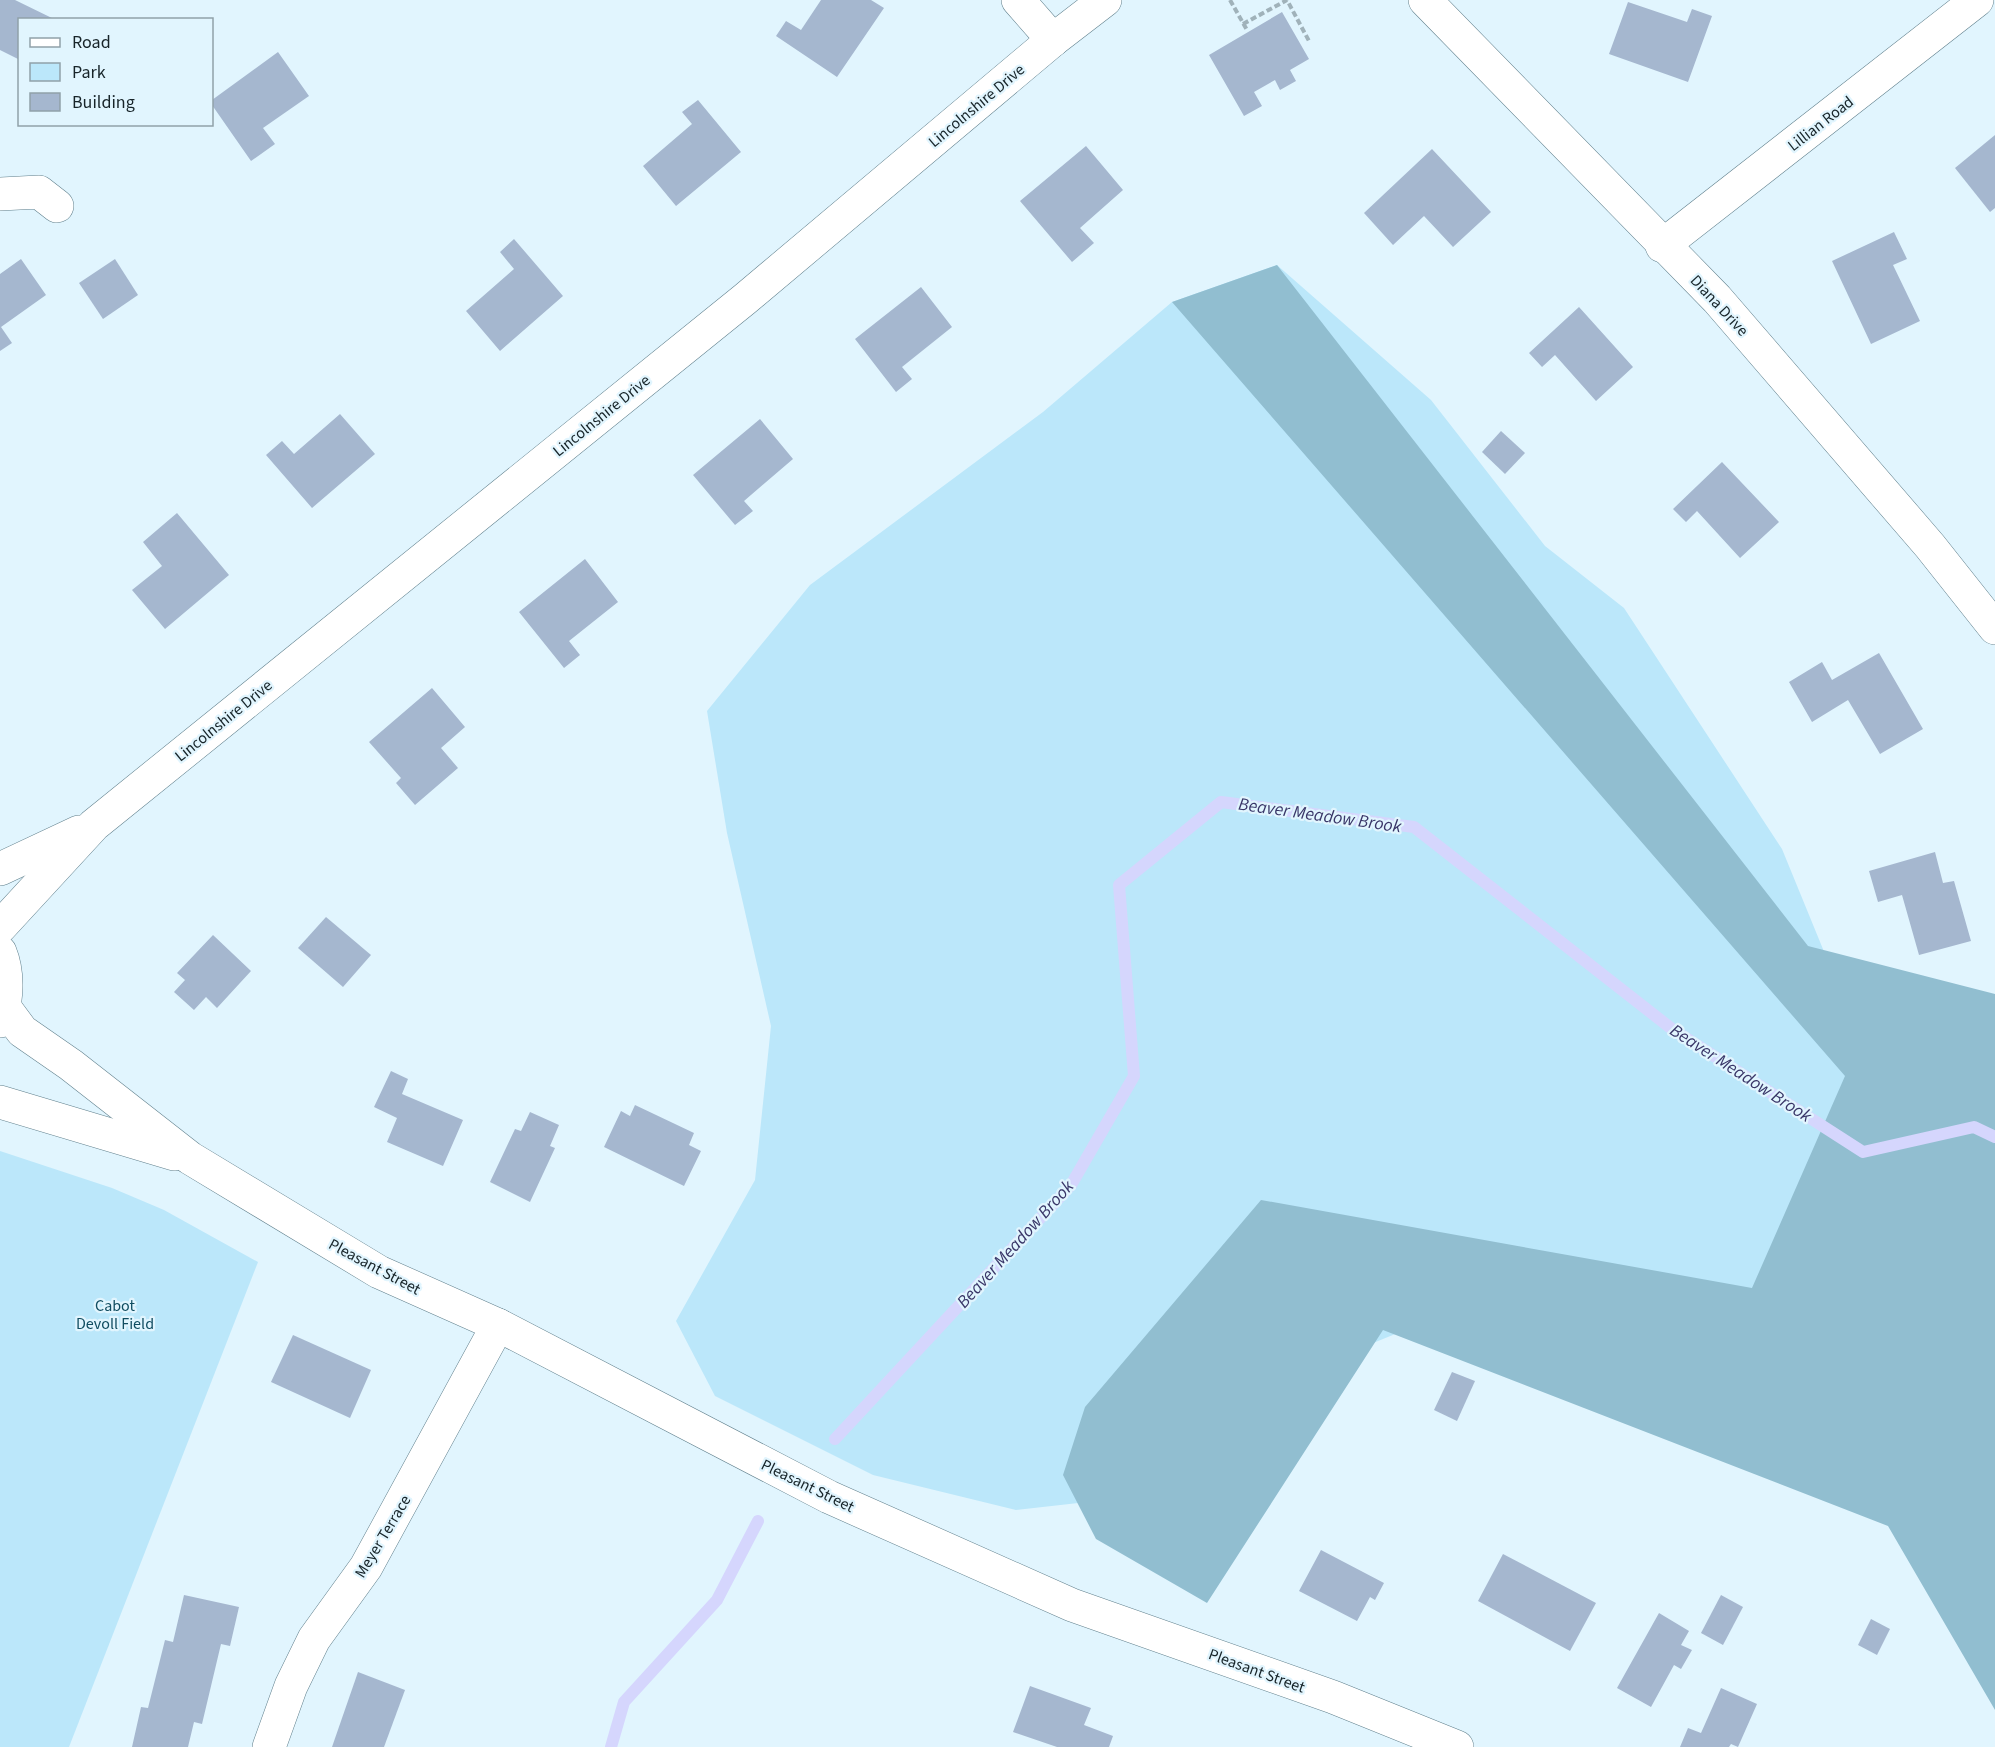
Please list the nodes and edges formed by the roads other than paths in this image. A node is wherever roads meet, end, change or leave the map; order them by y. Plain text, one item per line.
1 (1018, 0) edge
2 (1105, 0) edge
3 (1425, 0) edge
4 (1977, 0) edge
5 (1053, 40) junction
6 (0, 194) edge
7 (57, 206) dead end
8 (1662, 246) junction
9 (1995, 628) edge
10 (94, 825) junction
11 (0, 869) edge
12 (0, 927) edge
13 (0, 952) edge
14 (2, 1015) edge
15 (0, 1102) edge
16 (190, 1158) junction
17 (498, 1325) junction
18 (269, 1747) edge
19 (1457, 1747) edge

1 - 5 street
2 - 5 street, Lincolnshire Drive
3 - 8 street, Diana Drive
4 - 8 street, Lillian Road
5 - 10 street, Lincolnshire Drive
6 - 7 street
8 - 9 street, Diana Drive
10 - 11 street, Lincolnshire Drive
10 - 12 street, Lincolnshire Drive
13 - 14 street
14 - 16 street, Pleasant Street
15 - 16 street, Pleasant Street
16 - 17 street, Pleasant Street
17 - 18 street, Meyer Terrace
17 - 19 street, Pleasant Street

